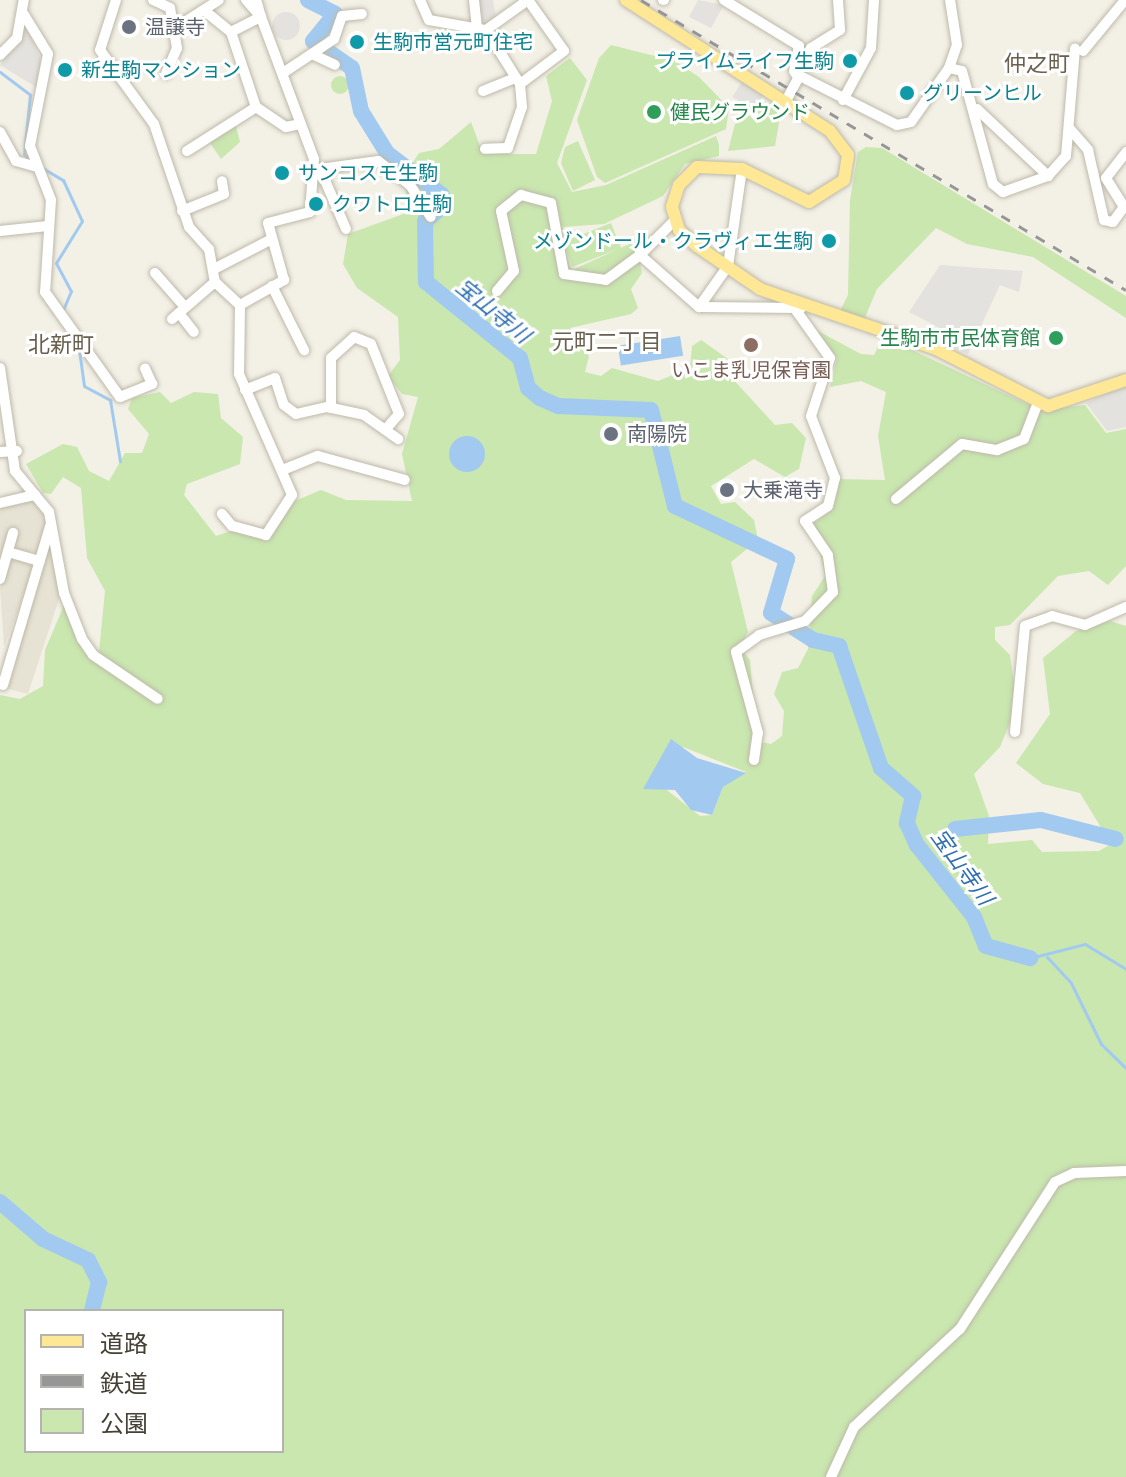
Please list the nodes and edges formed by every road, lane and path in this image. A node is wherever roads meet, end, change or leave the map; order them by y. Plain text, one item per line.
1 (24, 0) edge
2 (116, 0) edge
3 (153, 0) edge
4 (219, 0) edge
5 (246, 0) edge
6 (256, 0) edge
7 (420, 0) edge
8 (474, 0) edge
9 (528, 0) edge
10 (626, 0) edge
11 (724, 0) edge
12 (838, 0) edge
13 (874, 0) edge
14 (950, 0) edge
15 (1125, 0) edge
16 (205, 11) junction
17 (23, 13) junction
18 (362, 14) dead end
19 (261, 17) junction
20 (180, 25) dead end
21 (482, 29) junction
22 (231, 32) junction
23 (318, 52) junction
24 (0, 55) edge
25 (335, 65) dead end
26 (949, 68) junction
27 (283, 73) junction
28 (166, 74) dead end
29 (797, 75) junction
30 (517, 81) junction
31 (483, 91) dead end
32 (843, 100) junction
33 (786, 101) junction
34 (256, 107) junction
35 (975, 108) junction
36 (300, 124) junction
37 (1070, 129) junction
38 (0, 132) edge
39 (485, 149) dead end
40 (187, 151) dead end
41 (1126, 152) edge
42 (34, 166) junction
43 (742, 169) junction
44 (317, 170) junction
45 (1048, 176) junction
46 (222, 181) dead end
47 (182, 211) junction
48 (430, 215) dead end
49 (675, 220) junction
50 (48, 226) junction
51 (346, 229) dead end
52 (0, 231) edge
53 (270, 240) junction
54 (640, 255) junction
55 (728, 266) junction
56 (214, 269) junction
57 (155, 273) dead end
58 (215, 282) junction
59 (272, 286) junction
60 (497, 291) dead end
61 (240, 305) junction
62 (699, 307) junction
63 (801, 308) junction
64 (178, 313) junction
65 (194, 332) dead end
66 (304, 350) dead end
67 (0, 368) edge
68 (145, 368) dead end
69 (1126, 380) edge
70 (245, 390) junction
71 (1038, 402) junction
72 (4, 403) edge
73 (331, 408) junction
74 (386, 429) junction
75 (398, 439) dead end
76 (17, 451) junction
77 (0, 452) edge
78 (285, 469) junction
79 (405, 480) dead end
80 (35, 495) junction
81 (896, 499) dead end
82 (0, 503) edge
83 (222, 514) dead end
84 (51, 522) junction
85 (13, 533) dead end
86 (8, 552) junction
87 (40, 561) junction
88 (0, 579) edge
89 (1126, 607) edge
90 (6, 650) edge
91 (3, 685) dead end
92 (158, 699) dead end
93 (1015, 732) dead end
94 (754, 760) dead end
95 (1126, 1171) edge
96 (831, 1477) edge

1 - 17 street
2 - 47 street
3 - 28 street
4 - 16 street
5 - 19 street
6 - 19 street
7 - 21 street
8 - 21 street
9 - 21 street
9 - 30 street
10 - 33 main road
11 - 29 street
12 - 29 street
13 - 32 street
14 - 26 street
15 - 37 street
16 - 20 street
16 - 22 street
17 - 24 street
17 - 42 street
18 - 23 street
19 - 22 street
19 - 27 street
21 - 30 street
22 - 34 street
23 - 25 street
23 - 27 street
26 - 32 street
26 - 35 street
27 - 36 street
29 - 32 street
29 - 33 street
30 - 31 street
30 - 39 street
33 - 43 main road
34 - 36 street
34 - 40 street
35 - 45 street
35 - 45 street
36 - 44 street
37 - 41 street
37 - 45 street
38 - 42 street
42 - 50 street
43 - 49 main road
43 - 55 street
44 - 48 street
44 - 51 street
44 - 53 street
46 - 47 street
47 - 56 street
49 - 54 street
49 - 55 main road
50 - 52 street
50 - 68 street
53 - 56 street
53 - 59 street
54 - 60 street
54 - 62 street
55 - 62 street
55 - 63 main road
56 - 58 street
57 - 64 street
58 - 61 street
58 - 64 street
59 - 61 street
59 - 66 street
61 - 70 street
62 - 63 street
63 - 71 main road
63 - 94 street
64 - 65 street
67 - 72 street
69 - 71 main road
70 - 73 street
70 - 78 street
71 - 81 street
72 - 76 street
73 - 74 street
73 - 74 street
74 - 75 street
76 - 77 street
76 - 80 street
78 - 79 street
78 - 83 street
80 - 82 street
80 - 84 street
84 - 87 street
84 - 92 street
85 - 86 street
86 - 87 street
86 - 88 street
87 - 90 street
89 - 93 street
90 - 91 street
95 - 96 street

